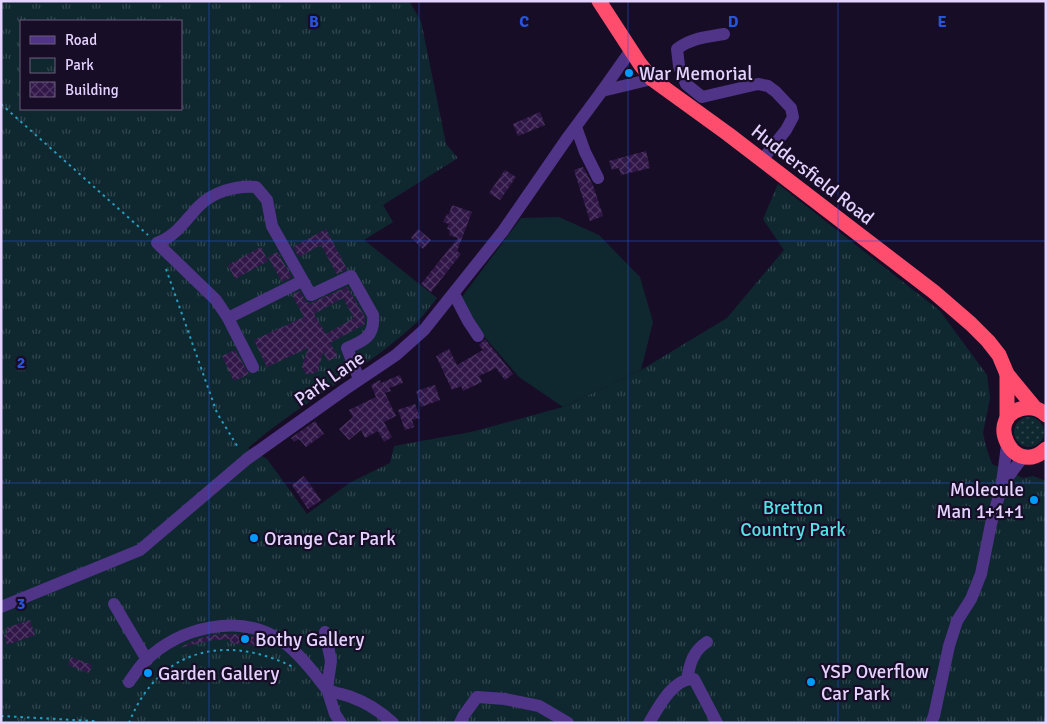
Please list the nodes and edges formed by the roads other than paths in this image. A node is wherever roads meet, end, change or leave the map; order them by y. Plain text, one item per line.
1 (598, 1) edge
2 (724, 34) dead end
3 (631, 50) junction
4 (652, 79) junction
5 (602, 92) junction
6 (576, 127) junction
7 (762, 160) junction
8 (598, 178) dead end
9 (302, 281) junction
10 (454, 294) junction
11 (228, 318) junction
12 (478, 336) dead end
13 (253, 367) dead end
14 (1007, 374) junction
15 (360, 379) junction
16 (1040, 411) edge
17 (1007, 419) junction
18 (1007, 444) junction
19 (1046, 450) edge
20 (1026, 457) junction
21 (1046, 462) edge
22 (1002, 485) junction
23 (114, 604) dead end
24 (1, 607) edge
25 (325, 632) dead end
26 (707, 642) dead end
27 (146, 660) junction
28 (688, 679) junction
29 (129, 682) dead end
30 (327, 690) junction
31 (341, 723) edge
32 (393, 723) edge
33 (460, 723) edge
34 (568, 723) edge
35 (649, 723) edge
36 (717, 723) edge
37 (931, 723) edge

1 - 3 highway, Huddersfield Road
2 - 7 street
3 - 4 highway, Huddersfield Road
3 - 5 street, Park Lane
4 - 5 street
4 - 7 highway, Huddersfield Road
5 - 6 street, Park Lane
6 - 8 street
6 - 10 street, Park Lane
7 - 14 highway, Huddersfield Road
9 - 11 street
9 - 11 street
9 - 15 street
10 - 12 street
10 - 15 street, Park Lane
11 - 13 street
14 - 16 highway, Huddersfield Road
14 - 17 highway, Huddersfield Road
15 - 24 street, Park Lane
16 - 17 highway, Huddersfield Road
17 - 18 highway, Huddersfield Road
18 - 20 highway
18 - 22 street
19 - 20 highway
20 - 21 highway
20 - 22 street
22 - 37 street
23 - 27 street
25 - 30 street
26 - 28 street
27 - 29 street
27 - 30 street
28 - 35 street
28 - 36 street
30 - 31 street
30 - 32 street
33 - 34 street

